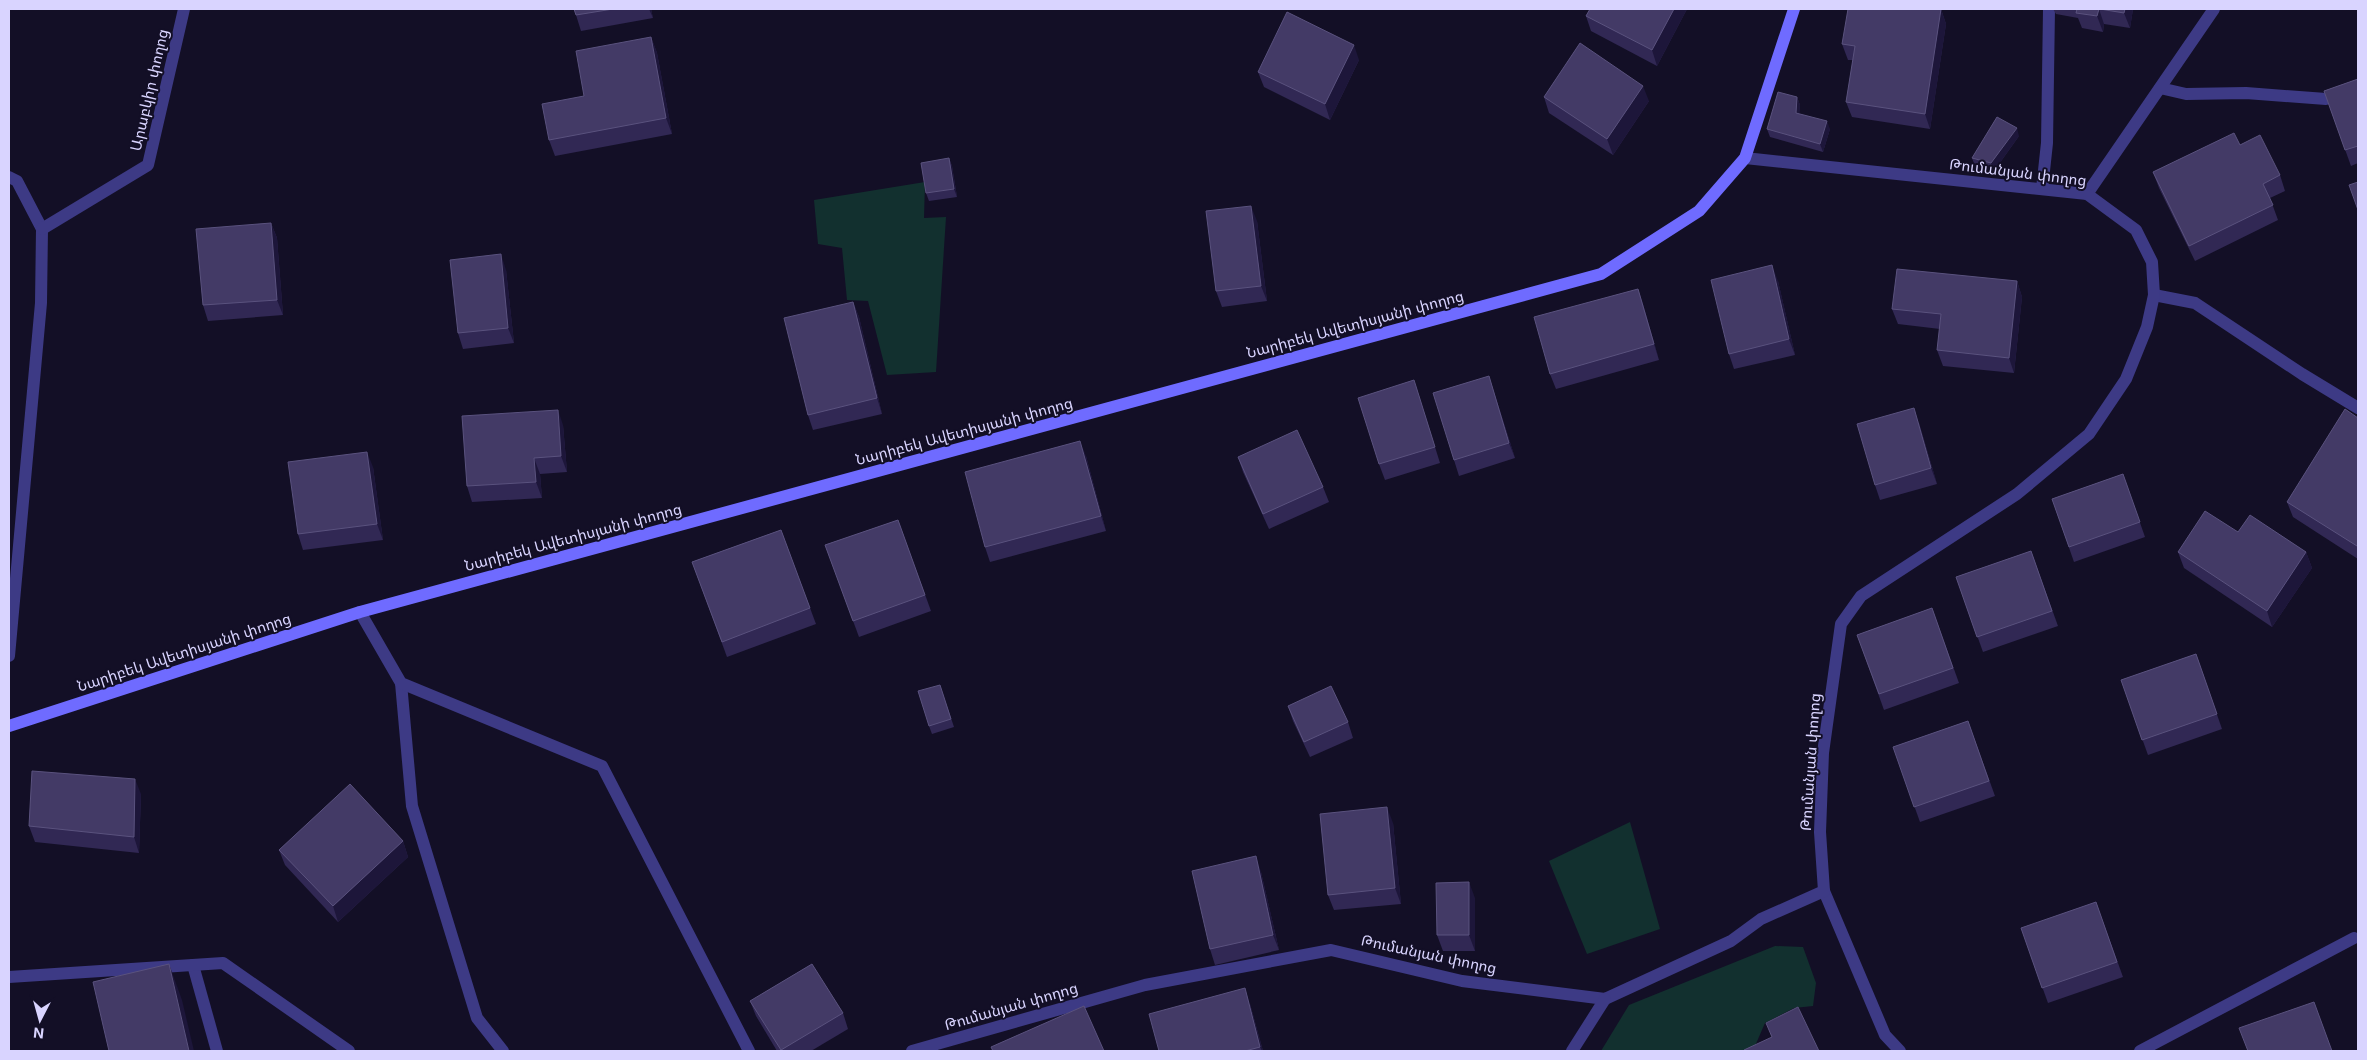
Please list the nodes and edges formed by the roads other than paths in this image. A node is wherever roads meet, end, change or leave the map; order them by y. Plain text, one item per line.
1 (184, 9) edge
2 (1794, 9) edge
3 (2049, 9) edge
4 (2214, 9) edge
5 (2160, 88) junction
6 (2326, 99) edge
7 (1745, 158) junction
8 (9, 178) edge
9 (2042, 189) junction
10 (2088, 194) junction
11 (42, 229) junction
12 (2154, 295) junction
13 (2358, 408) edge
14 (360, 612) junction
15 (9, 656) edge
16 (401, 683) junction
17 (9, 726) edge
18 (1824, 891) junction
19 (2354, 938) dead end
20 (193, 965) junction
21 (9, 977) edge
22 (1605, 999) junction
23 (217, 1051) edge
24 (349, 1051) edge
25 (503, 1051) edge
26 (748, 1051) edge
27 (912, 1051) edge
28 (1572, 1051) edge
29 (1900, 1051) edge
30 (2140, 1051) edge

1 - 11 street, Արաբկիր փողոց
2 - 7 street, Նարիբեկ Ավետիսյանի փողոց
3 - 9 street
4 - 5 street
5 - 6 street
5 - 10 street
7 - 9 street, Թումանյան փողոց
7 - 14 street, Նարիբեկ Ավետիսյանի փողոց
8 - 11 street
9 - 10 street, Թումանյան փողոց
10 - 12 street, Թումանյան փողոց
11 - 15 street
12 - 13 street
12 - 18 street, Թումանյան փողոց
14 - 16 street
14 - 17 street, Նարիբեկ Ավետիսյանի փողոց
16 - 25 street
16 - 26 street
18 - 22 street
18 - 29 street, Թումանյան փողոց
19 - 30 street
20 - 21 street
20 - 23 street
20 - 24 street
22 - 27 street, Թումանյան փողոց
22 - 28 street

